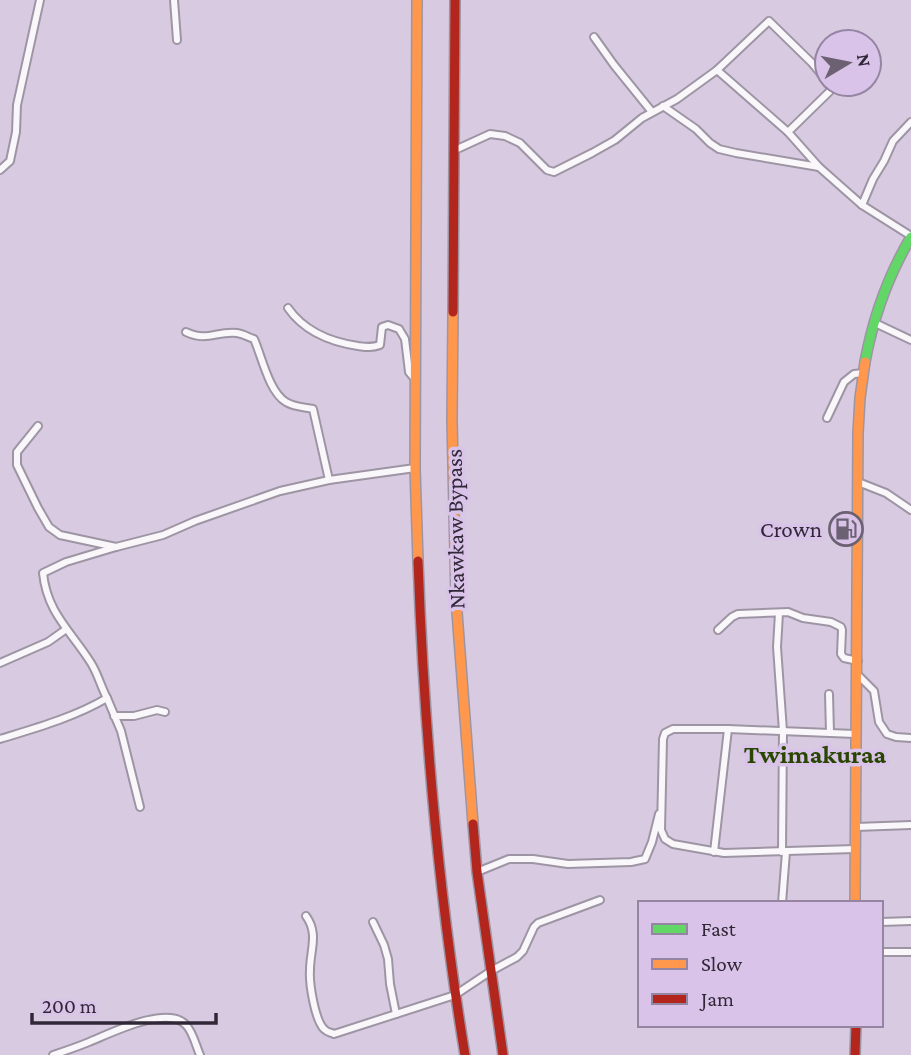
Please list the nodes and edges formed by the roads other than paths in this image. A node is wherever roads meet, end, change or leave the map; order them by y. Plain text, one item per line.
1 (40, 0) edge
2 (174, 0) edge
3 (417, 0) edge
4 (455, 0) edge
5 (594, 37) dead end
6 (177, 40) dead end
7 (813, 63) edge
8 (717, 70) junction
9 (823, 98) edge
10 (663, 106) junction
11 (652, 112) junction
12 (911, 122) edge
13 (788, 132) junction
14 (454, 150) junction
15 (819, 167) junction
16 (0, 170) edge
17 (862, 205) junction
18 (911, 236) edge
19 (288, 308) dead end
20 (875, 323) junction
21 (186, 332) dead end
22 (911, 340) edge
23 (864, 373) junction
24 (416, 380) junction
25 (827, 418) dead end
26 (38, 426) dead end
27 (415, 468) junction
28 (329, 480) junction
29 (858, 482) junction
30 (911, 510) edge
31 (116, 547) junction
32 (779, 613) junction
33 (65, 630) junction
34 (718, 630) dead end
35 (0, 656) edge
36 (12, 658) junction
37 (858, 661) junction
38 (0, 663) edge
39 (858, 675) junction
40 (829, 694) dead end
41 (107, 698) junction
42 (165, 712) dead end
43 (114, 716) junction
44 (728, 729) junction
45 (783, 731) junction
46 (830, 733) junction
47 (855, 734) junction
48 (911, 738) edge
49 (0, 739) edge
50 (661, 802) junction
51 (140, 807) dead end
52 (911, 825) edge
53 (856, 827) junction
54 (855, 849) junction
55 (715, 852) junction
56 (784, 852) junction
57 (477, 872) junction
58 (600, 900) dead end
59 (782, 901) edge
60 (855, 901) edge
61 (306, 916) dead end
62 (911, 921) edge
63 (373, 922) dead end
64 (883, 922) edge
65 (883, 952) edge
66 (911, 952) edge
67 (491, 971) junction
68 (455, 995) junction
69 (396, 1014) junction
70 (856, 1027) edge
71 (53, 1055) edge
72 (200, 1055) edge
73 (465, 1055) edge
74 (503, 1055) edge
75 (855, 1055) edge

1 - 16 street
2 - 6 street
3 - 24 main road, Nkawkaw Bypass
4 - 14 main road, Nkawkaw Bypass
5 - 11 street
7 - 8 street
8 - 10 street
8 - 13 street
9 - 13 street
10 - 11 street
10 - 15 street
11 - 14 street
12 - 17 street
13 - 15 street
14 - 57 main road, Nkawkaw Bypass
15 - 17 street
17 - 18 street
18 - 20 main road
19 - 24 street
20 - 22 street
20 - 23 main road
21 - 28 street
23 - 25 street
23 - 29 main road
24 - 27 main road, Nkawkaw Bypass
26 - 31 street
27 - 28 street
27 - 68 main road, Nkawkaw Bypass
28 - 31 street
29 - 30 street
29 - 37 main road
31 - 33 street
32 - 34 street
32 - 37 street
32 - 45 street
33 - 36 street
33 - 41 street
35 - 36 street
36 - 38 street
37 - 39 main road
39 - 47 main road
39 - 48 street
40 - 46 street
41 - 43 street
41 - 49 street
42 - 43 street
43 - 51 street
44 - 45 street
44 - 50 street
44 - 55 street
45 - 46 street
45 - 56 street
46 - 47 street
47 - 53 main road
50 - 55 street
50 - 57 street
52 - 53 street
53 - 54 main road
54 - 56 street
54 - 60 main road
55 - 56 street
56 - 59 street
57 - 67 main road, Nkawkaw Bypass
58 - 67 street
61 - 69 street
62 - 64 street
63 - 69 street
65 - 66 street
67 - 68 street
67 - 74 main road, Nkawkaw Bypass
68 - 69 street
68 - 73 main road, Nkawkaw Bypass
70 - 75 main road
71 - 72 street

